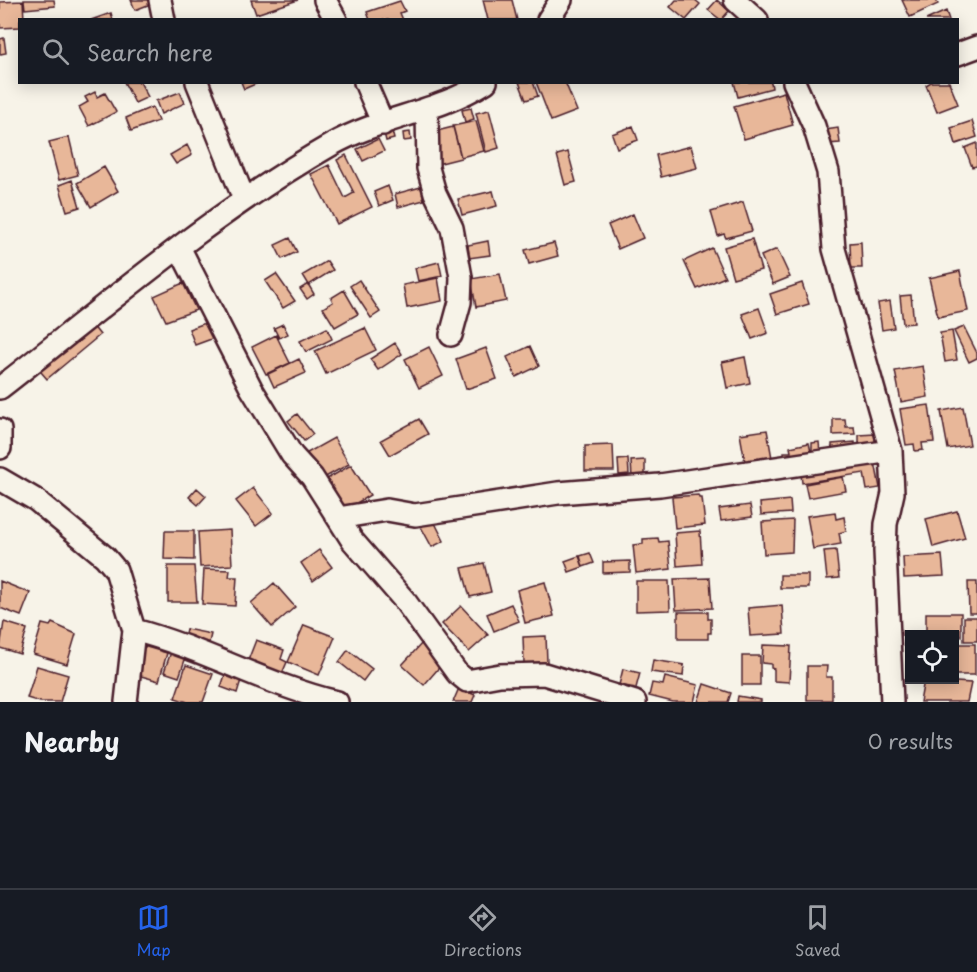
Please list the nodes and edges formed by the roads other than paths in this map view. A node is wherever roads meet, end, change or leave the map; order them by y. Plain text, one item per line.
1 (160, 0) edge
2 (325, 0) edge
3 (561, 0) edge
4 (735, 0) edge
5 (164, 18) edge
6 (335, 18) edge
7 (549, 18) edge
8 (755, 18) edge
9 (977, 47) edge
10 (959, 53) edge
11 (198, 84) edge
12 (366, 84) edge
13 (483, 84) edge
14 (795, 84) edge
15 (427, 111) junction
16 (383, 124) junction
17 (244, 199) junction
18 (180, 249) junction
19 (451, 335) dead end
20 (0, 388) edge
21 (0, 430) edge
22 (0, 448) edge
23 (891, 451) junction
24 (0, 478) edge
25 (338, 518) junction
26 (134, 630) junction
27 (126, 702) edge
28 (337, 702) edge
29 (635, 702) edge
30 (892, 702) edge

1 - 5 street
2 - 6 street
3 - 7 street
4 - 8 street
9 - 10 street
11 - 17 street
12 - 16 street
13 - 15 street
14 - 23 street
15 - 16 street
15 - 19 street
16 - 17 street
17 - 18 street
18 - 20 street
18 - 25 street
21 - 22 street
23 - 25 street
23 - 30 street
24 - 26 street
25 - 29 street
26 - 27 street
26 - 28 street

